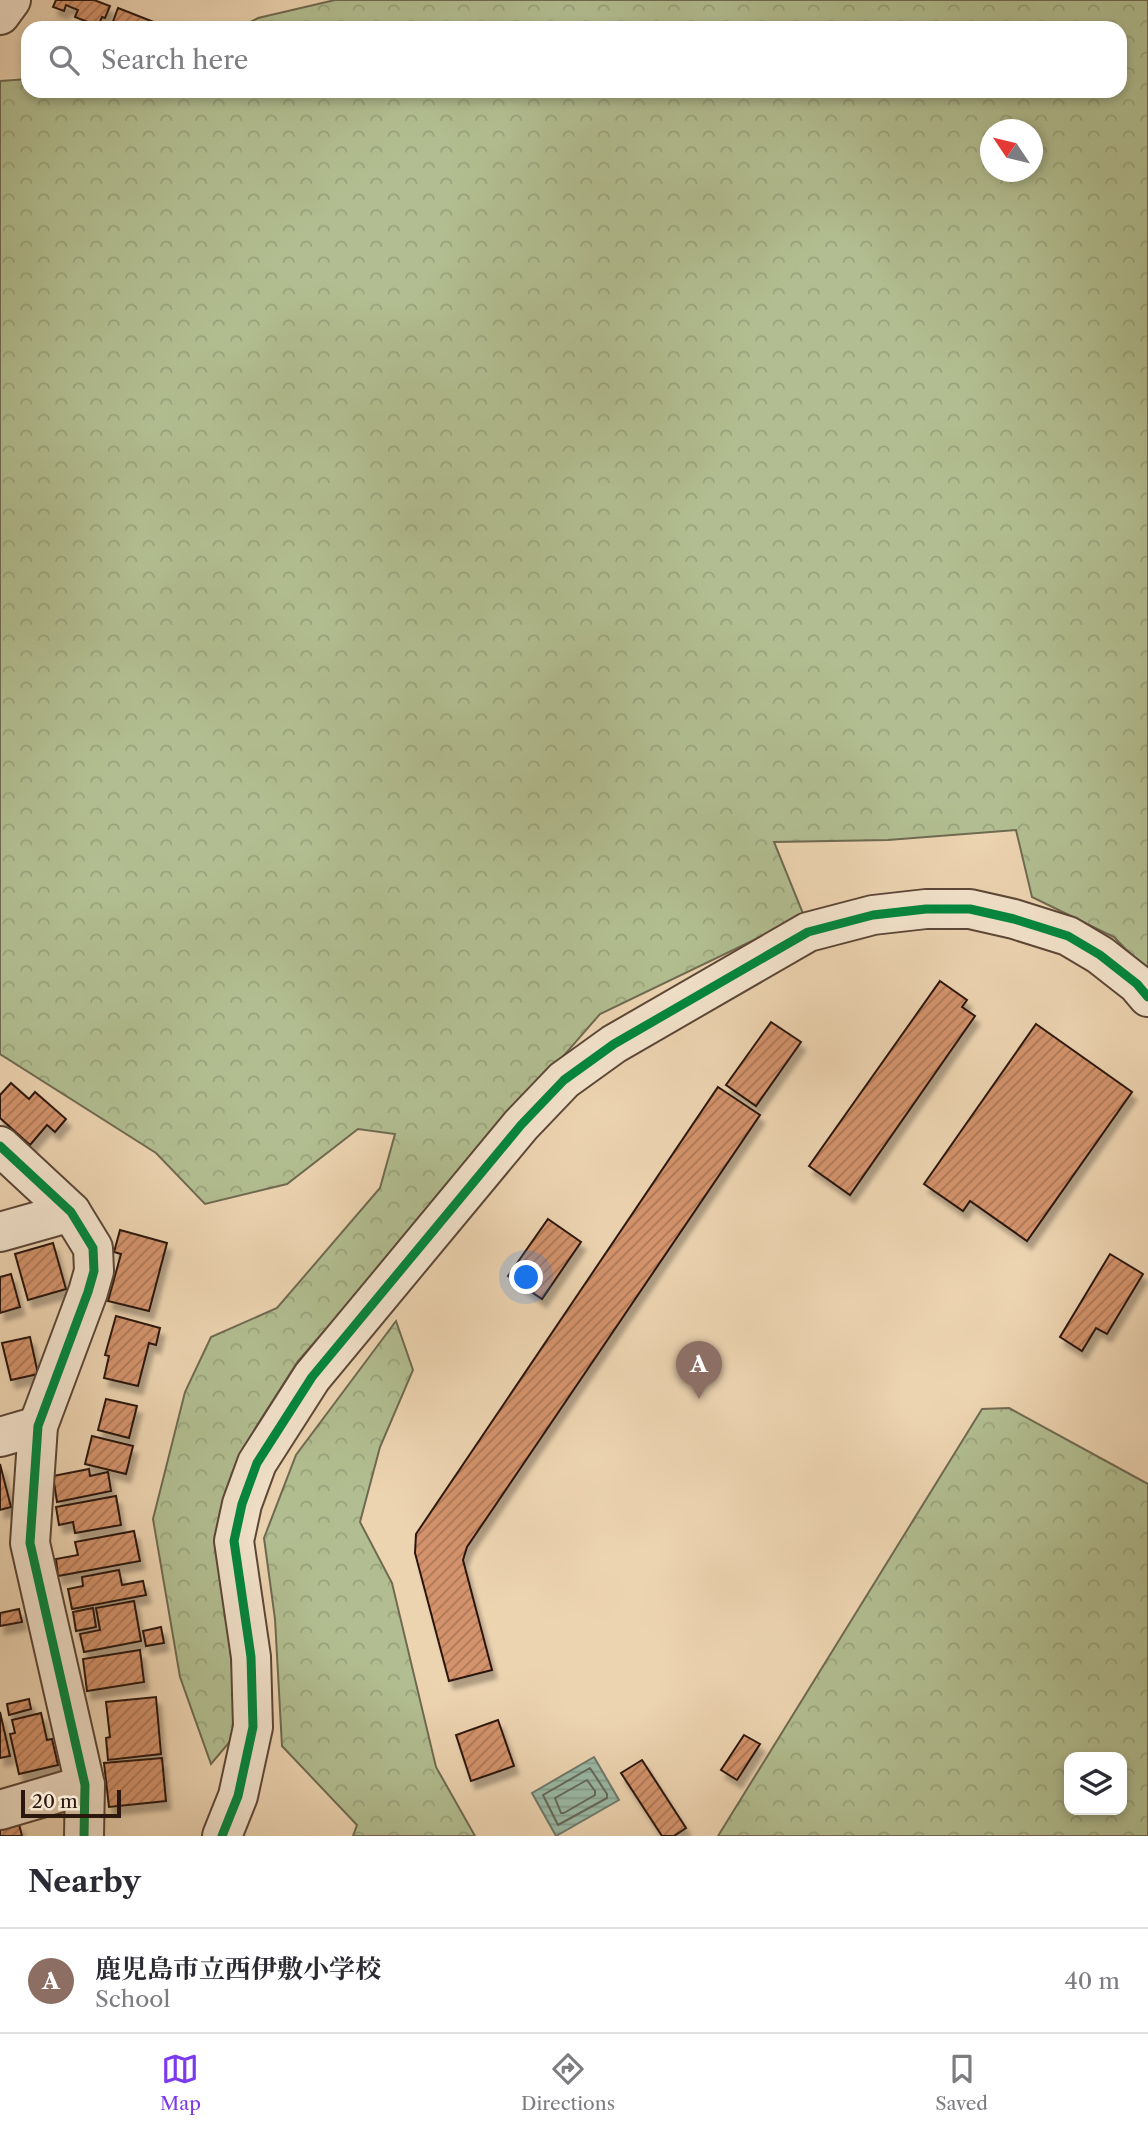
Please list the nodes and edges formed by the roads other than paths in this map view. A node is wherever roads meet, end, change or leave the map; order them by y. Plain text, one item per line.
1 (11, 0) edge
2 (0, 15) edge
3 (1148, 996) edge
4 (0, 1146) edge
5 (71, 1212) junction
6 (0, 1232) edge
7 (38, 1426) junction
8 (0, 1437) edge
9 (85, 1785) junction
10 (0, 1810) edge
11 (83, 1836) edge
12 (222, 1836) edge

1 - 2 street
3 - 12 street
4 - 5 street
5 - 6 street
5 - 7 street
7 - 8 street
7 - 9 street
9 - 10 street
9 - 11 street

